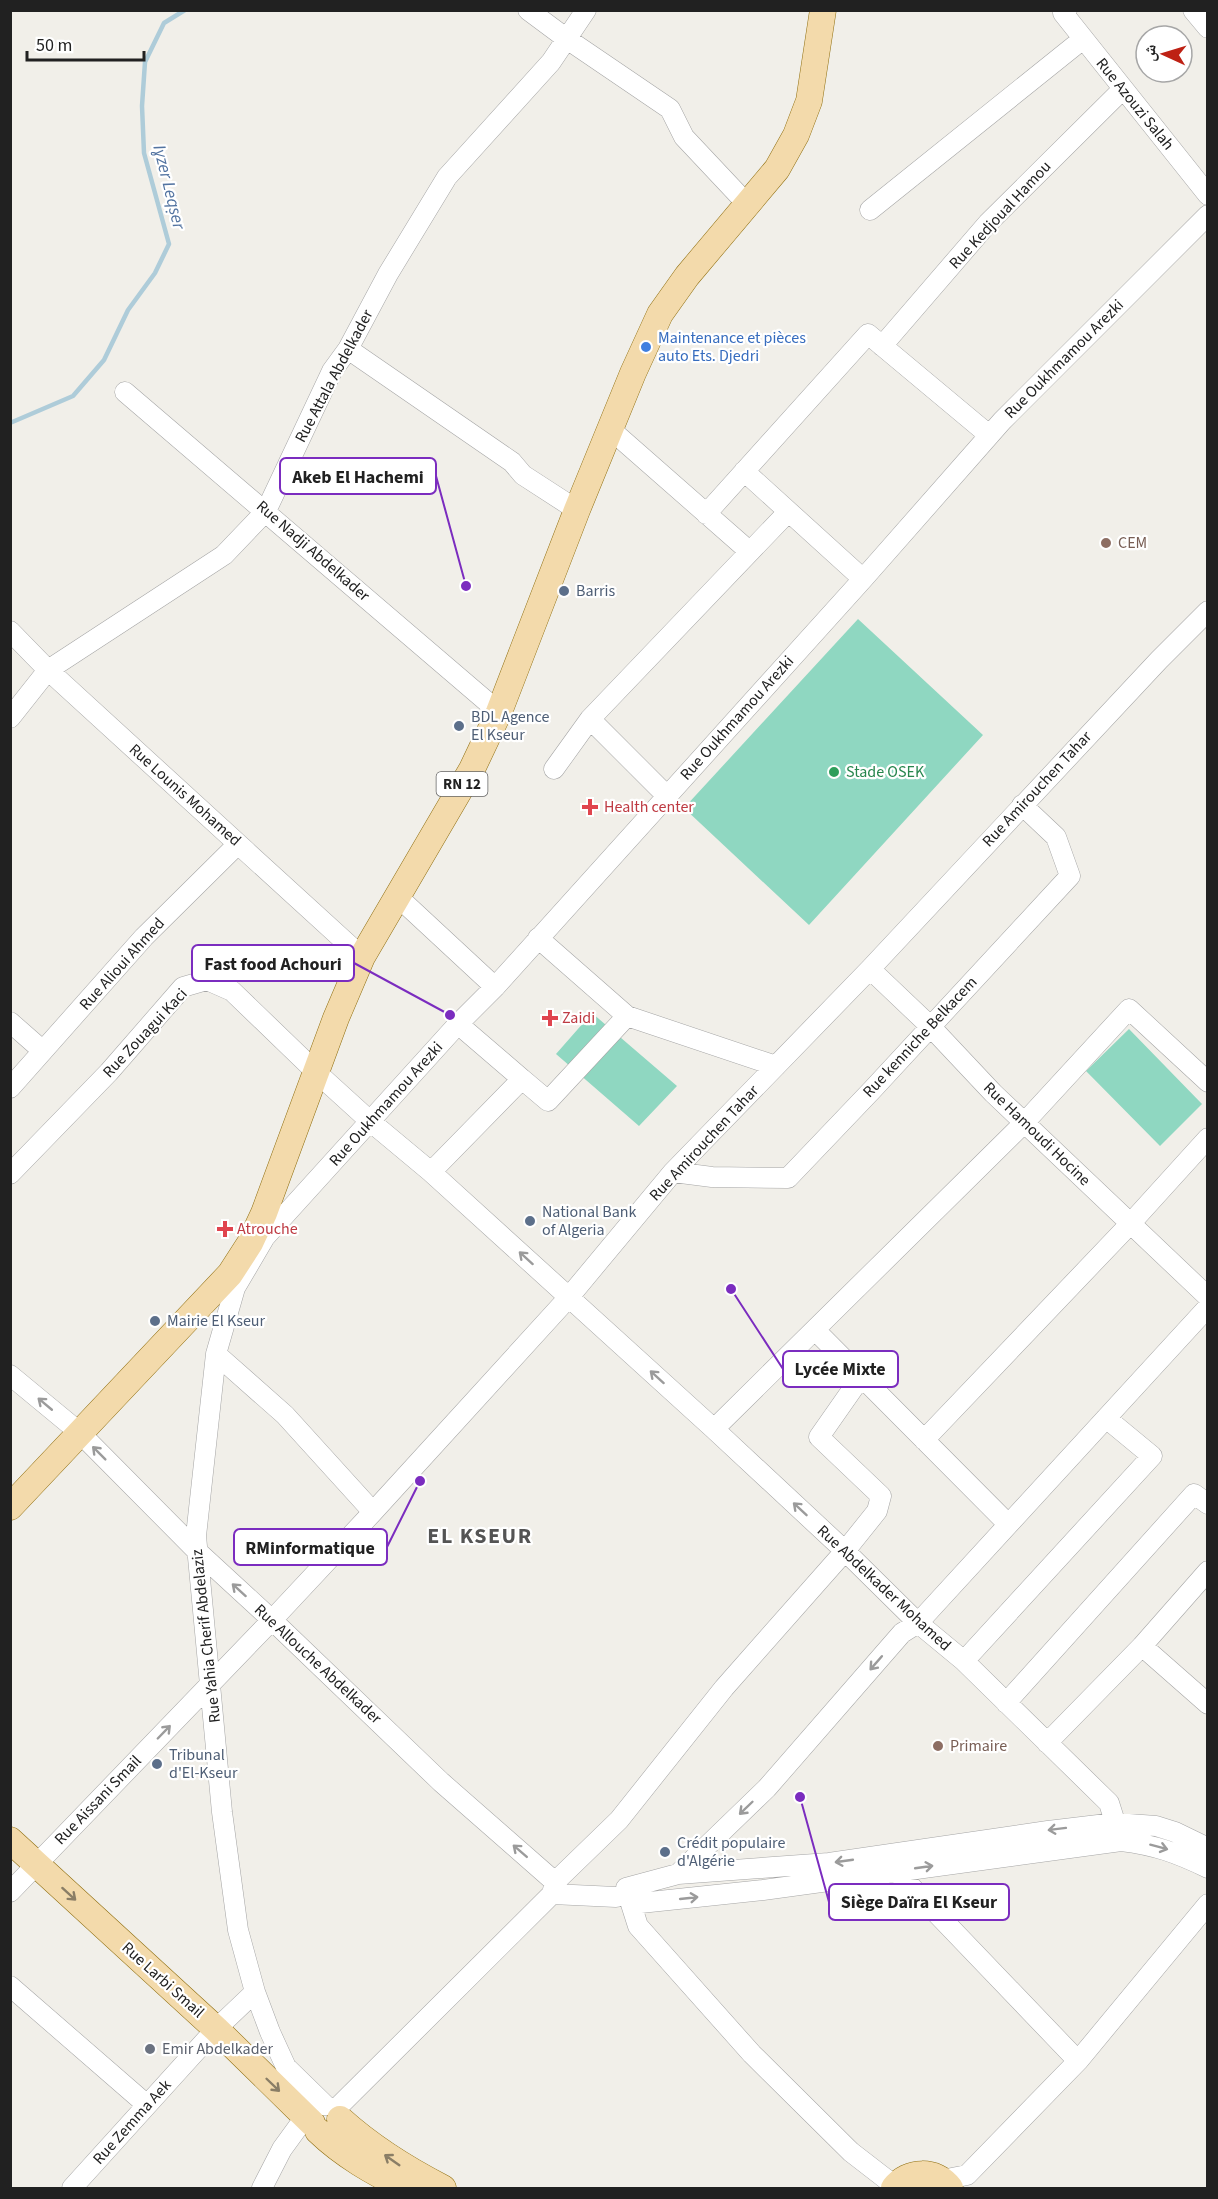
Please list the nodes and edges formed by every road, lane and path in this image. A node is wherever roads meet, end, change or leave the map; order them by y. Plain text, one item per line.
1 (528, 10) edge
2 (586, 10) edge
3 (823, 10) edge
4 (1193, 10) edge
5 (1065, 12) edge
6 (1208, 28) edge
7 (567, 39) junction
8 (1083, 39) junction
9 (1123, 89) junction
10 (1208, 195) edge
11 (747, 204) junction
12 (870, 210) dead end
13 (1208, 215) edge
14 (882, 346) junction
15 (348, 349) junction
16 (125, 392) dead end
17 (610, 429) junction
18 (989, 435) junction
19 (744, 471) junction
20 (577, 510) junction
21 (266, 511) junction
22 (788, 512) junction
23 (706, 513) junction
24 (749, 551) junction
25 (863, 579) junction
26 (1208, 611) edge
27 (10, 631) edge
28 (48, 670) junction
29 (499, 712) junction
30 (10, 718) edge
31 (590, 719) junction
32 (554, 769) dead end
33 (666, 795) junction
34 (1022, 805) junction
35 (398, 897) junction
36 (538, 938) junction
37 (362, 957) junction
38 (870, 969) junction
39 (495, 987) junction
40 (627, 1016) junction
41 (10, 1022) edge
42 (458, 1024) junction
43 (930, 1026) junction
44 (43, 1051) junction
45 (776, 1066) junction
46 (316, 1072) junction
47 (522, 1078) junction
48 (1208, 1082) edge
49 (10, 1088) edge
50 (371, 1122) junction
51 (1024, 1123) junction
52 (1208, 1138) edge
53 (431, 1172) junction
54 (673, 1172) junction
55 (10, 1174) edge
56 (1130, 1224) junction
57 (235, 1288) joint
58 (569, 1297) junction
59 (1208, 1297) edge
60 (1208, 1307) edge
61 (815, 1330) junction
62 (216, 1354) junction
63 (10, 1375) edge
64 (861, 1377) junction
65 (1106, 1418) junction
66 (714, 1430) junction
67 (79, 1432) junction
68 (924, 1440) junction
69 (1208, 1504) edge
70 (10, 1507) edge
71 (373, 1512) junction
72 (1008, 1524) junction
73 (197, 1551) junction
74 (845, 1551) junction
75 (1208, 1571) edge
76 (272, 1620) junction
77 (918, 1623) junction
78 (1142, 1646) junction
79 (964, 1661) junction
80 (211, 1684) junction
81 (1006, 1703) junction
82 (1208, 1704) edge
83 (1047, 1743) junction
84 (1118, 1832) junction
85 (10, 1840) edge
86 (1208, 1848) edge
87 (36, 1864) junction
88 (1208, 1868) edge
89 (896, 1871) junction
90 (678, 1874) junction
91 (554, 1888) junction
92 (10, 1892) edge
93 (624, 1897) junction
94 (1208, 1904) edge
95 (10, 1986) edge
96 (255, 1992) junction
97 (216, 2029) junction
98 (1078, 2061) junction
99 (147, 2105) junction
100 (321, 2117) junction
101 (948, 2185) edge
102 (266, 2187) edge
103 (895, 2187) edge
104 (72, 2188) edge
105 (405, 2188) edge
106 (443, 2188) edge

1 - 7 street
2 - 7 street, Rue Attala Abdelkader
3 - 11 main road, RN 12
4 - 6 street
5 - 8 street, Rue Azouzi Salah
7 - 11 street
7 - 15 street, Rue Attala Abdelkader
8 - 9 street, Rue Azouzi Salah
8 - 12 street
9 - 10 street, Rue Azouzi Salah
9 - 14 street, Rue Kedjoual Hamou
11 - 17 main road, RN 12
13 - 18 street, Rue Oukhmamou Arezki
14 - 18 street
14 - 19 street
15 - 20 street
15 - 21 street, Rue Attala Abdelkader
16 - 21 street, Rue Nadji Abdelkader
17 - 20 main road, RN 12
17 - 23 street
18 - 25 street, Rue Oukhmamou Arezki
19 - 22 street
19 - 23 street
20 - 29 main road, RN 12
21 - 28 street, Rue Attala Abdelkader
21 - 29 street, Rue Nadji Abdelkader
22 - 24 street
22 - 25 street
23 - 24 street
24 - 31 street
25 - 33 street, Rue Oukhmamou Arezki
26 - 34 street, Rue Amirouchen Tahar
27 - 28 street, Rue Lounis Mohamed
28 - 30 street, Rue Attala Abdelkader
28 - 37 street, Rue Lounis Mohamed
29 - 35 main road, RN 12
31 - 32 street
31 - 33 street
33 - 36 street, Rue Oukhmamou Arezki
34 - 38 street, Rue Amirouchen Tahar
34 - 43 street, Rue kenniche Belkacem
35 - 37 main road, RN 12
35 - 39 street
36 - 39 street, Rue Oukhmamou Arezki
36 - 40 street
37 - 44 street, Rue Alioui Ahmed
37 - 46 main road, RN 12
38 - 43 street, Rue Hamoudi Hocine
38 - 45 street, Rue Amirouchen Tahar
39 - 42 street, Rue Oukhmamou Arezki
40 - 45 street
40 - 47 street
41 - 44 street
42 - 47 street
42 - 50 street, Rue Oukhmamou Arezki
43 - 51 street, Rue Hamoudi Hocine
43 - 54 street, Rue kenniche Belkacem
44 - 49 street, Rue Alioui Ahmed
45 - 54 street, Rue Amirouchen Tahar
46 - 50 street, Rue Zouagui Kaci
46 - 55 street, Rue Zouagui Kaci
46 - 67 main road, RN 12
47 - 53 street
48 - 51 street
50 - 53 street, Rue Zouagui Kaci
50 - 57 street, Rue Oukhmamou Arezki
51 - 56 street, Rue Hamoudi Hocine
51 - 61 street
52 - 56 street
58 -> 53 street, Rue Abdelkader Mohamed
54 - 58 street, Rue Amirouchen Tahar
56 - 59 street, Rue Hamoudi Hocine
56 - 68 street
57 - 62 street, Rue Yahia Cherif Abdelaziz
66 -> 58 street, Rue Abdelkader Mohamed
58 - 71 street, Rue Amirouchen Tahar
60 - 65 street
61 - 64 street
61 - 66 street
62 - 71 street
62 - 73 street, Rue Yahia Cherif Abdelaziz
67 -> 63 street, Rue Allouche Abdelkader
64 - 68 street
64 - 74 street
65 - 72 street
65 - 79 street
74 -> 66 street, Rue Abdelkader Mohamed
67 - 70 main road, RN 12
73 -> 67 street, Rue Allouche Abdelkader
68 - 72 street
69 - 81 street
71 - 76 street, Rue Amirouchen Tahar
72 - 77 street
76 -> 73 street, Rue Allouche Abdelkader
73 - 80 street, Rue Yahia Cherif Abdelaziz
74 - 77 street, Rue Abdelkader Mohamed
74 - 91 street
75 - 78 street
76 - 80 street, Rue Amirouchen Tahar
91 -> 76 street, Rue Allouche Abdelkader
77 - 79 street, Rue Abdelkader Mohamed
77 -> 90 street
78 - 82 street
78 - 83 street
79 - 81 street, Rue Abdelkader Mohamed
87 -> 80 street, Rue Aissani Smail
80 - 96 street, Rue Yahia Cherif Abdelaziz
81 - 83 street, Rue Abdelkader Mohamed
83 - 84 street, Rue Abdelkader Mohamed
84 - 86 street
84 -> 88 street
89 -> 84 street
84 -> 90 street
85 - 87 main road, Rue Larbi Smail
87 - 92 street, Rue Aissani Smail
87 -> 97 main road, Rue Larbi Smail
93 -> 89 street
89 - 98 street
90 - 93 street
91 - 93 street
91 - 100 street
93 - 103 street
94 - 98 street
95 - 99 street
96 - 97 street, Rue Zemma Aek
96 - 100 street, Rue Yahia Cherif Abdelaziz
97 - 99 street, Rue Zemma Aek
97 -> 100 main road, Rue Larbi Smail
98 - 101 street
99 - 104 street, Rue Zemma Aek
100 - 102 street
100 - 105 main road
106 -> 100 main road
101 - 103 main road

